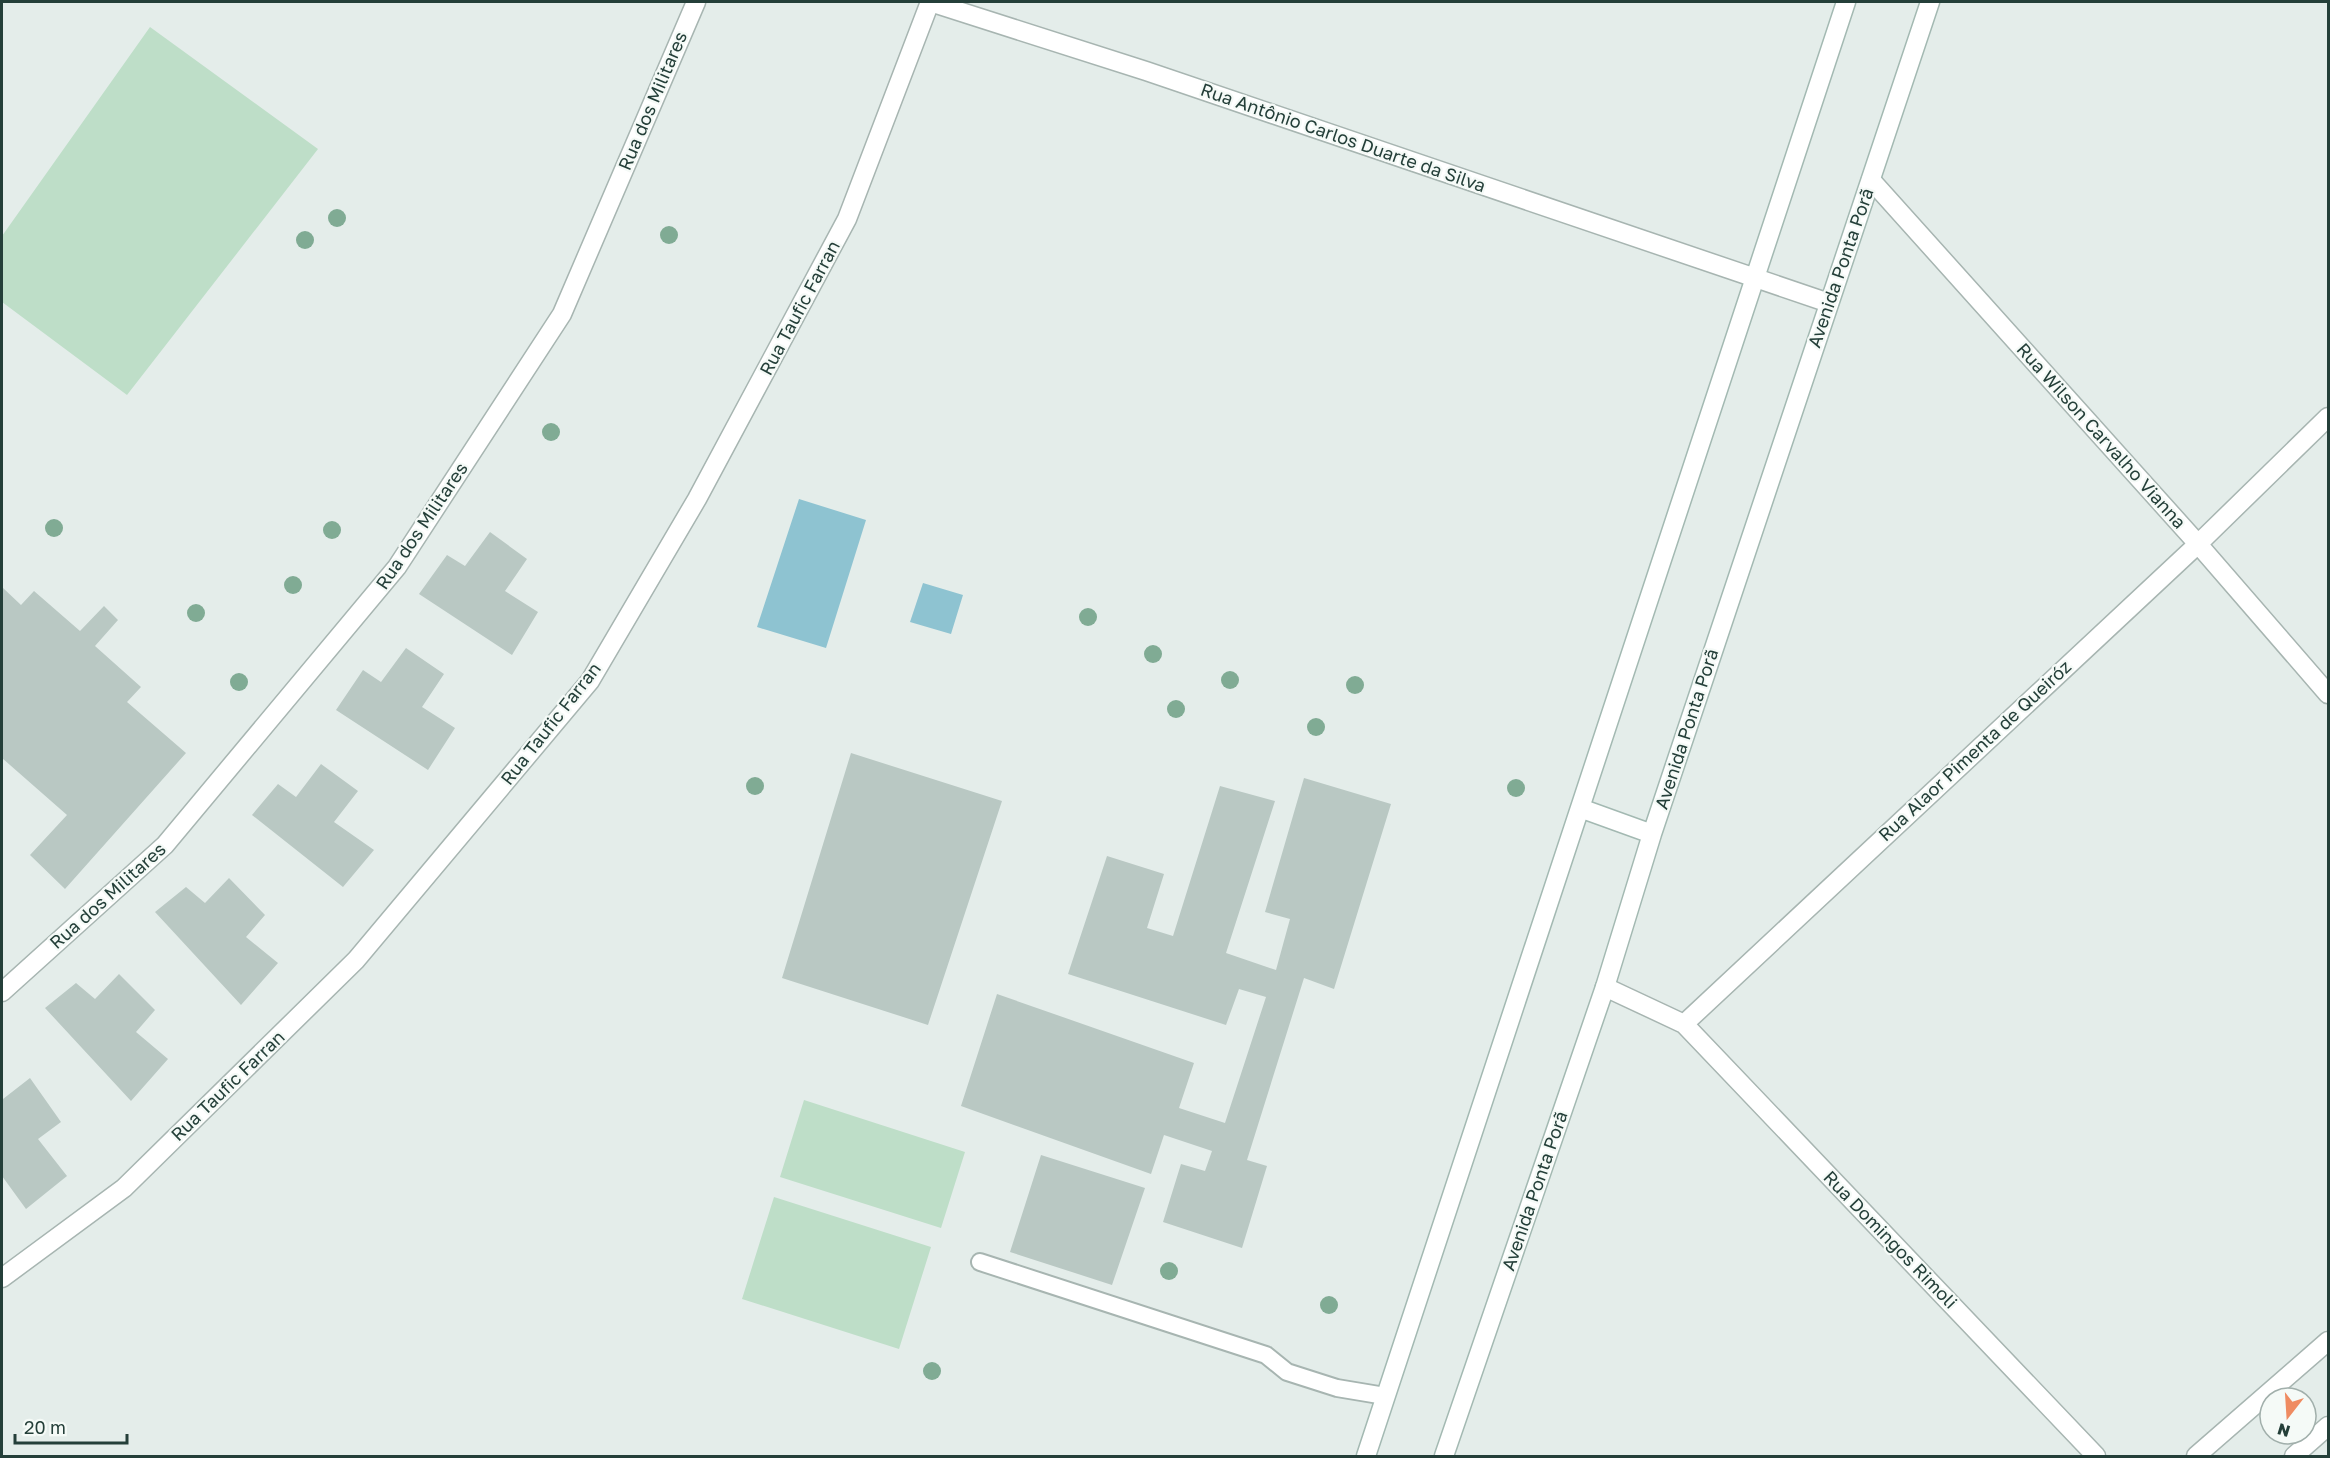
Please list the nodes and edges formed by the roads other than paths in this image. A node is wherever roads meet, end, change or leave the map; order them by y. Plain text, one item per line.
1 (696, 2) edge
2 (930, 2) edge
3 (1846, 2) edge
4 (1930, 2) edge
5 (1870, 180) junction
6 (1755, 278) junction
7 (1829, 303) junction
8 (2328, 417) edge
9 (2198, 544) junction
10 (2328, 694) edge
11 (1580, 807) junction
12 (1652, 834) junction
13 (1605, 987) junction
14 (2, 992) edge
15 (1684, 1024) junction
16 (980, 1262) dead end
17 (2, 1278) edge
18 (2328, 1341) edge
19 (1385, 1396) junction
20 (2328, 1426) edge
21 (1366, 1456) edge
22 (1444, 1456) edge
23 (2096, 1456) edge
24 (2196, 1456) edge
25 (2294, 1456) edge

1 - 14 street, Rua dos Militares
2 - 6 street, Rua Antônio Carlos Duarte da Silva
2 - 17 street, Rua Taufic Farran
3 - 6 street
4 - 5 street, Avenida Ponta Porã
5 - 7 street, Avenida Ponta Porã
5 - 9 street, Rua Wilson Carvalho Vianna
6 - 7 street, Rua Antônio Carlos Duarte da Silva
6 - 11 street
7 - 12 street, Avenida Ponta Porã
8 - 9 street, Rua Alaor Pimenta de Queiróz
9 - 10 street, Rua Wilson Carvalho Vianna
9 - 15 street, Rua Alaor Pimenta de Queiróz
11 - 12 street
11 - 19 street
12 - 13 street, Avenida Ponta Porã
13 - 15 street
13 - 22 street, Avenida Ponta Porã
15 - 23 street, Rua Domingos Rimoli
16 - 19 lane
18 - 24 street
19 - 21 street
20 - 25 street

